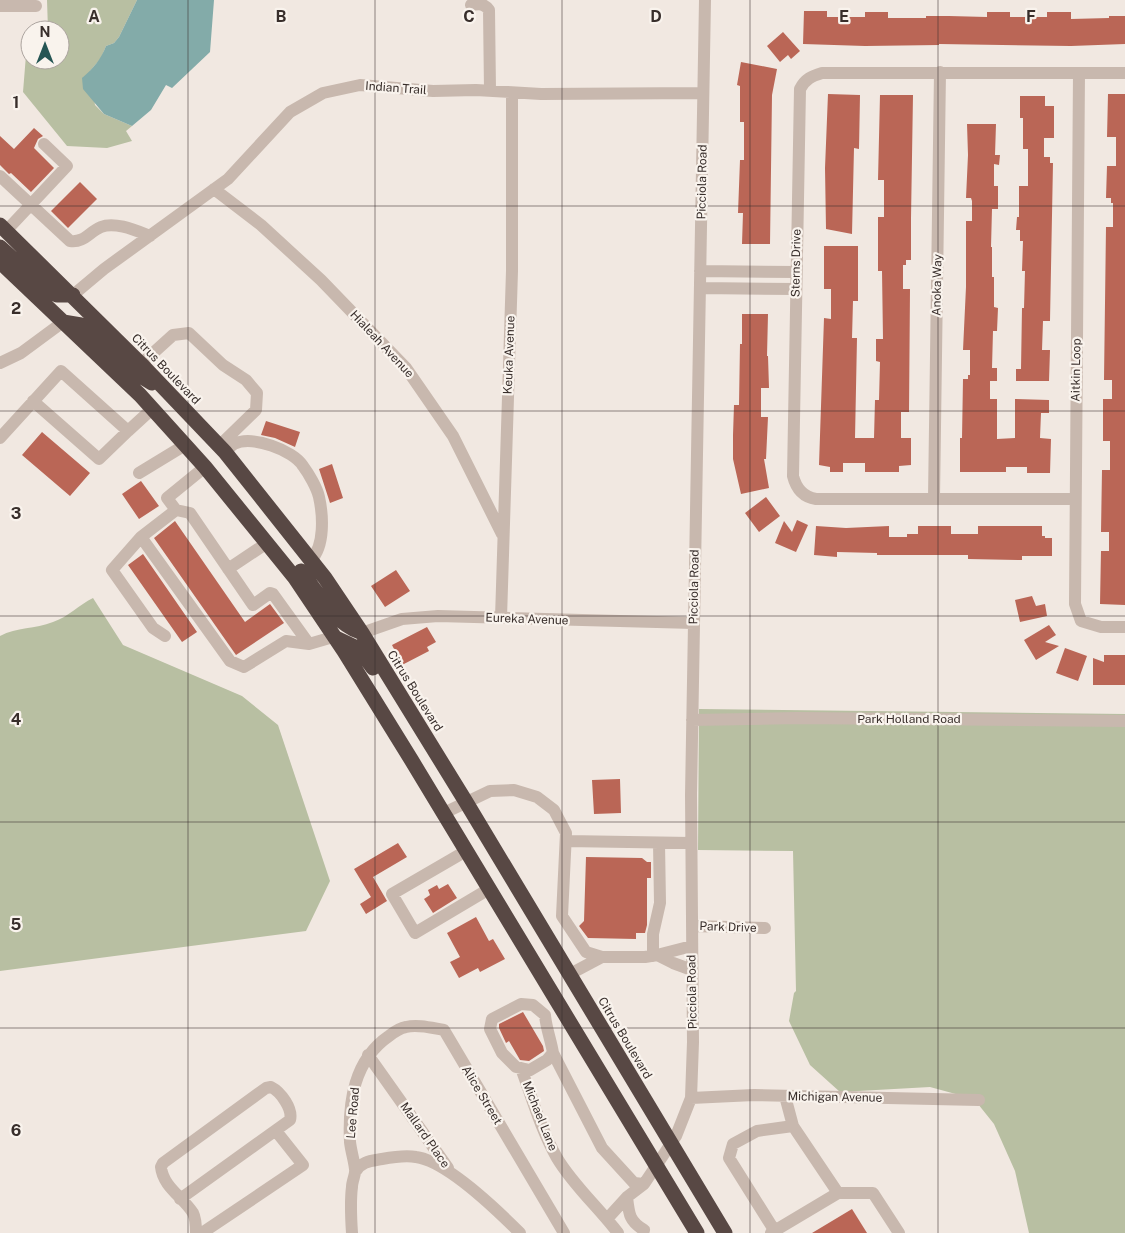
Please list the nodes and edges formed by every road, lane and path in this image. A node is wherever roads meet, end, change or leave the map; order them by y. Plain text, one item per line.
1 (705, 0) edge
2 (471, 5) dead end
3 (0, 6) edge
4 (36, 6) dead end
5 (940, 72) junction
6 (1080, 73) junction
7 (1125, 73) edge
8 (490, 91) junction
9 (512, 93) junction
10 (703, 93) junction
11 (44, 144) dead end
12 (0, 176) edge
13 (214, 189) junction
14 (30, 205) junction
15 (3, 228) edge
16 (150, 236) junction
17 (0, 247) edge
18 (0, 262) edge
19 (700, 271) junction
20 (796, 272) junction
21 (700, 288) junction
22 (796, 289) junction
23 (73, 295) junction
24 (63, 322) junction
25 (0, 363) edge
26 (141, 364) junction
27 (171, 395) junction
28 (33, 401) junction
29 (152, 409) junction
30 (128, 430) junction
31 (0, 438) edge
32 (185, 445) junction
33 (222, 449) junction
34 (205, 467) junction
35 (139, 473) dead end
36 (934, 498) junction
37 (1075, 499) junction
38 (176, 510) junction
39 (248, 520) junction
40 (503, 536) junction
41 (141, 537) junction
42 (268, 543) junction
43 (311, 560) junction
44 (228, 569) junction
45 (501, 618) junction
46 (694, 623) junction
47 (1125, 627) edge
48 (362, 633) junction
49 (165, 636) dead end
50 (333, 637) junction
51 (310, 644) junction
52 (692, 720) junction
53 (1125, 721) edge
54 (439, 758) junction
55 (466, 802) junction
56 (444, 813) junction
57 (566, 841) junction
58 (659, 842) junction
59 (691, 843) junction
60 (459, 854) junction
61 (483, 893) junction
62 (692, 926) junction
63 (765, 928) dead end
64 (692, 946) junction
65 (655, 955) junction
66 (602, 957) junction
67 (692, 970) junction
68 (570, 974) junction
69 (559, 1004) junction
70 (545, 1015) junction
71 (554, 1053) junction
72 (368, 1055) junction
73 (521, 1068) junction
74 (786, 1096) junction
75 (691, 1098) junction
76 (979, 1100) dead end
77 (793, 1126) junction
78 (276, 1131) junction
79 (671, 1143) junction
80 (656, 1165) junction
81 (356, 1171) junction
82 (454, 1176) junction
83 (644, 1184) junction
84 (838, 1192) junction
85 (627, 1197) junction
86 (180, 1199) junction
87 (607, 1219) junction
88 (643, 1231) edge
89 (774, 1232) edge
90 (196, 1233) edge
91 (202, 1233) edge
92 (352, 1233) edge
93 (520, 1233) edge
94 (564, 1233) edge
95 (618, 1233) edge
96 (697, 1233) edge
97 (726, 1233) edge
98 (899, 1233) edge

1 - 10 street, Picciola Road
2 - 8 street
3 - 4 street
5 - 6 street, Sterns Drive
5 - 20 street, Sterns Drive
5 - 36 street, Anoka Way
6 - 7 street, Sterns Drive
6 - 37 street, Aitkin Loop
8 - 9 street, Indian Trail
8 - 13 street, Indian Trail
9 - 10 street, Indian Trail
9 - 40 street, Keuka Avenue
10 - 19 street, Picciola Road
11 - 14 street
12 - 14 street
13 - 16 street, Indian Trail
13 - 40 street, Hialeah Avenue
14 - 15 street
14 - 16 street
15 - 23 highway, Citrus Boulevard
16 - 23 street, Indian Trail
17 - 23 highway
18 - 24 highway
19 - 20 street
19 - 21 street, Picciola Road
20 - 22 street, Sterns Drive
21 - 22 street
21 - 46 street, Picciola Road
22 - 36 street, Sterns Drive
23 - 26 highway, Citrus Boulevard
24 - 25 street
24 - 27 highway
24 - 29 highway
26 - 27 highway, Citrus Boulevard
26 - 33 street
27 - 33 highway, Citrus Boulevard
28 - 30 street
28 - 30 street
28 - 31 street
29 - 30 street
29 - 32 highway
32 - 34 highway
32 - 35 street
33 - 43 highway, Citrus Boulevard
33 - 43 street
34 - 38 street
34 - 39 highway
36 - 37 street, Sterns Drive
37 - 47 street, Aitkin Loop
38 - 41 street
38 - 44 street
39 - 42 highway
39 - 48 highway
40 - 45 street, Keuka Avenue
41 - 49 street
41 - 51 street
42 - 44 street
42 - 50 highway
43 - 48 highway, Citrus Boulevard
44 - 51 street
45 - 46 street, Eureka Avenue
45 - 48 street, Eureka Avenue
46 - 52 street, Picciola Road
48 - 54 highway, Citrus Boulevard
50 - 51 street
50 - 54 highway
50 - 56 highway
52 - 53 street, Park Holland Road
52 - 59 street, Picciola Road
54 - 55 highway, Citrus Boulevard
55 - 56 street
55 - 57 street
55 - 68 highway, Citrus Boulevard
56 - 60 highway
57 - 58 street
57 - 66 street
58 - 59 street
58 - 65 street
59 - 62 street, Picciola Road
60 - 61 highway
60 - 61 street
61 - 69 highway
62 - 63 street, Park Drive
62 - 64 street, Picciola Road
64 - 65 street
64 - 67 street, Picciola Road
65 - 66 street
65 - 67 street
66 - 68 street
67 - 75 street, Picciola Road
68 - 79 highway, Citrus Boulevard
69 - 70 street
69 - 80 highway
70 - 71 street
70 - 73 street
71 - 73 street
71 - 83 street
72 - 81 street, Lee Road
72 - 82 street, Mallard Place
72 - 94 street, Alice Street
73 - 87 street, Michael Lane
74 - 75 street, Michigan Avenue
74 - 76 street, Michigan Avenue
74 - 77 street
75 - 79 street, Picciola Road
77 - 84 street
77 - 89 street
78 - 86 street
78 - 86 street
78 - 91 street
79 - 80 street, Picciola Road
79 - 97 highway, Citrus Boulevard
80 - 83 street
80 - 96 highway
81 - 82 street, Mallard Place
81 - 92 street, Lee Road
82 - 93 street
83 - 85 street
84 - 89 street
84 - 98 street
85 - 87 street
85 - 88 street
86 - 90 street
87 - 95 street, Michael Lane

